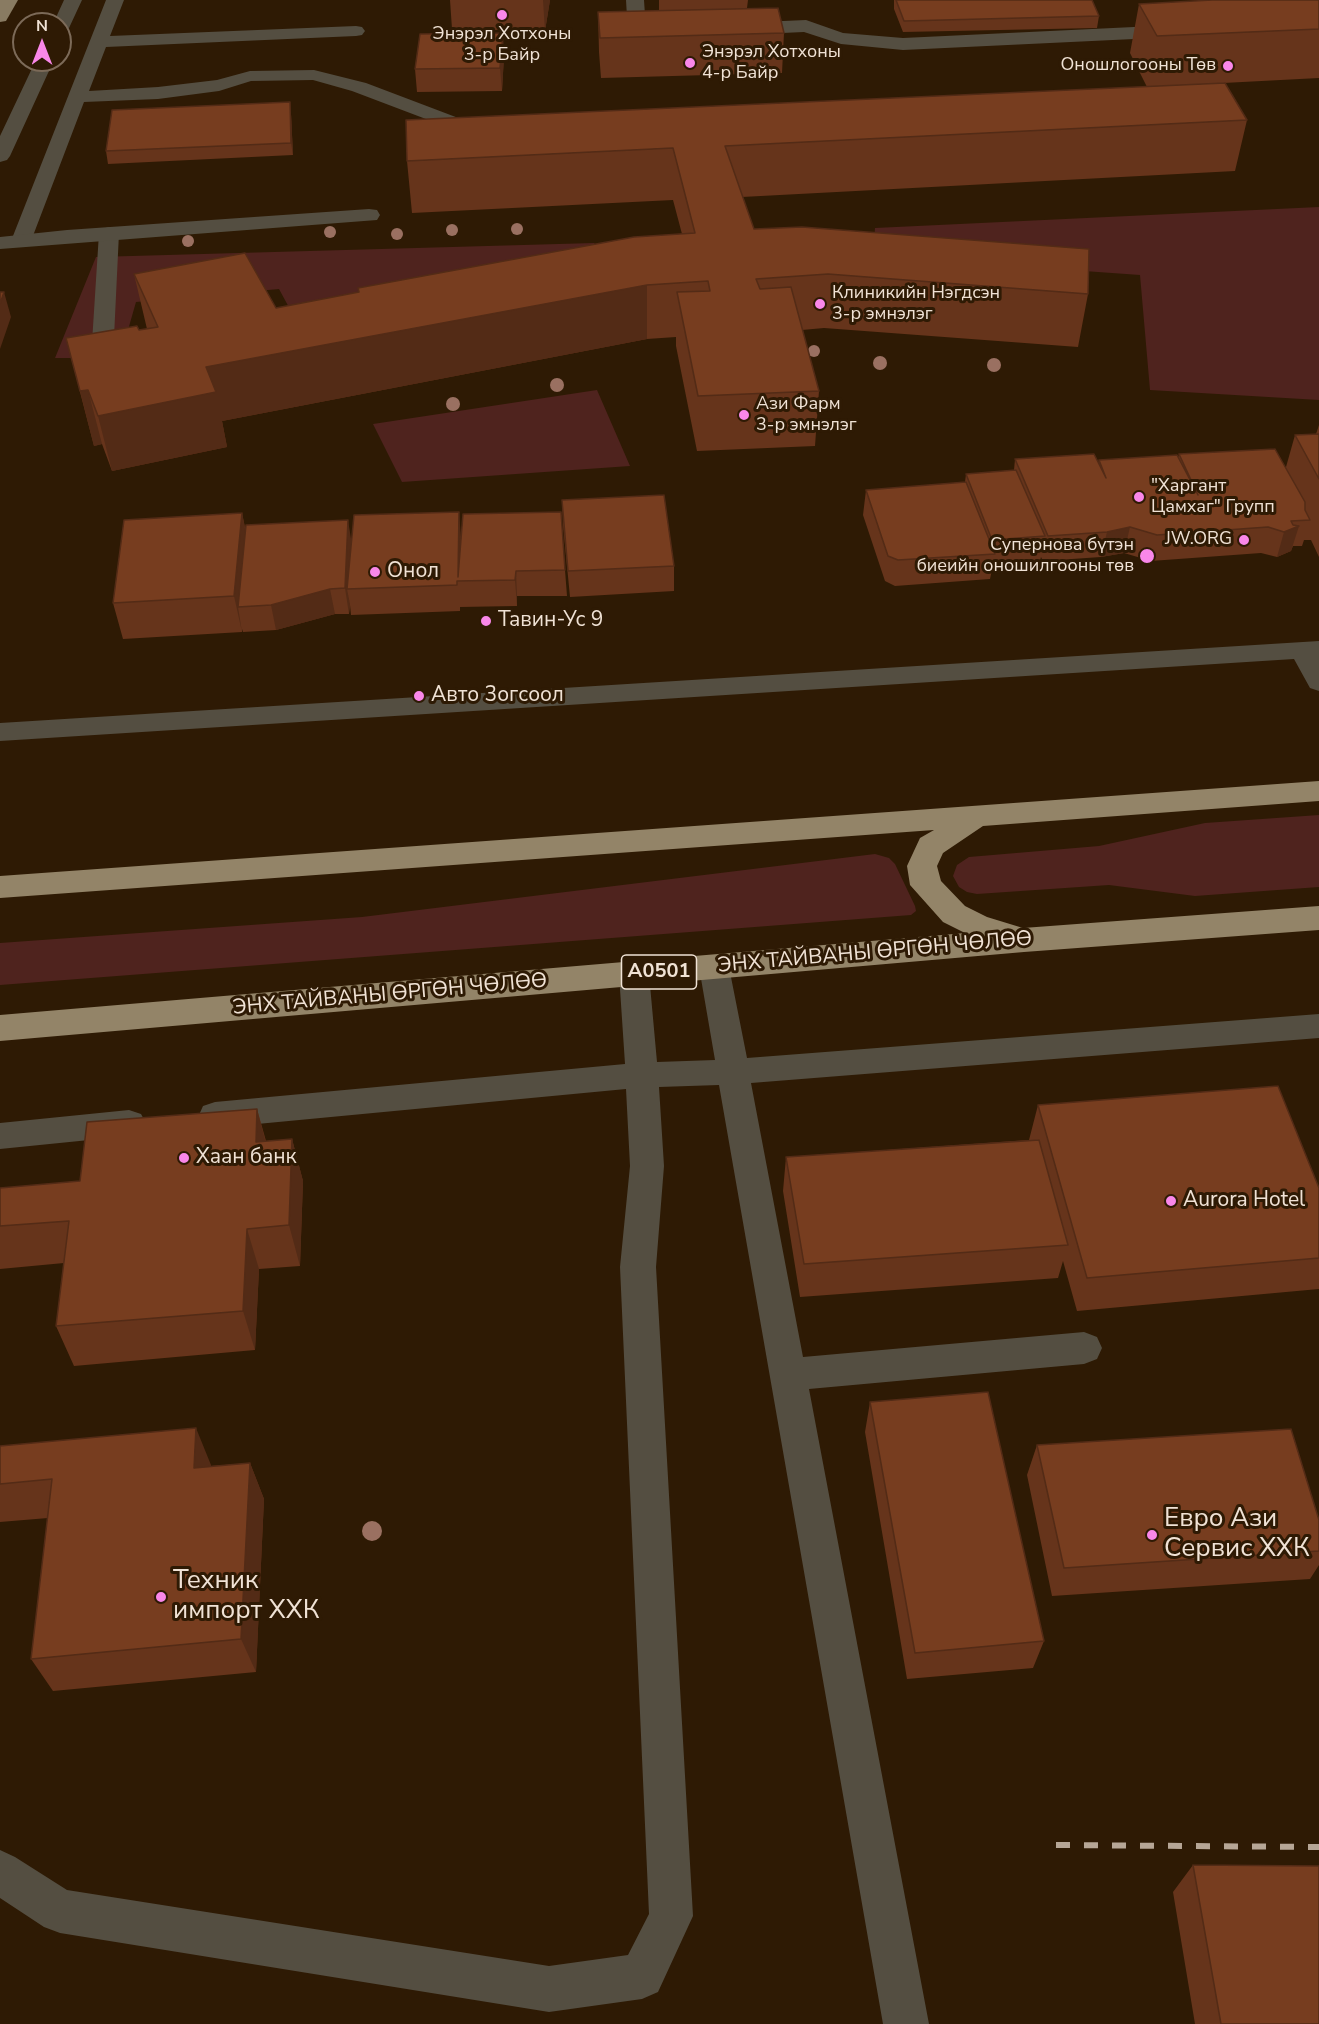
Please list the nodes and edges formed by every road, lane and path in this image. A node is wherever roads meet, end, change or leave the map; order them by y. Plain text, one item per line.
1 (9, 0) edge
2 (115, 0) edge
3 (635, 0) edge
4 (0, 17) edge
5 (715, 30) edge
6 (356, 31) dead end
7 (692, 31) edge
8 (1188, 31) edge
9 (98, 42) junction
10 (39, 72) edge
11 (77, 98) junction
12 (502, 139) edge
13 (0, 156) edge
14 (369, 215) dead end
15 (109, 233) junction
16 (10, 242) edge
17 (102, 358) edge
18 (1311, 650) edge
19 (1319, 682) edge
20 (0, 732) edge
21 (1319, 791) edge
22 (975, 818) junction
23 (0, 887) edge
24 (1319, 918) edge
25 (1024, 940) junction
26 (714, 967) junction
27 (634, 974) junction
28 (1319, 1026) edge
29 (0, 1028) edge
30 (733, 1072) junction
31 (642, 1075) junction
32 (188, 1118) edge
33 (153, 1121) edge
34 (0, 1136) edge
35 (1084, 1348) dead end
36 (788, 1375) junction
37 (0, 1872) edge
38 (906, 2024) edge

1 - 4 main road
2 - 9 lane
3 - 7 street
5 - 8 street
6 - 9 lane
9 - 11 lane
10 - 13 lane
11 - 12 lane
11 - 16 lane
14 - 15 street
15 - 16 street
15 - 17 lane
18 - 19 lane
18 - 20 lane
21 - 22 highway
22 - 23 highway
22 - 25 highway
24 - 25 highway, ЭНХ ТАЙВАНЫ ӨРГӨН ЧӨЛӨӨ / A0501
25 - 26 highway, ЭНХ ТАЙВАНЫ ӨРГӨН ЧӨЛӨӨ / A0501
26 - 27 highway, ЭНХ ТАЙВАНЫ ӨРГӨН ЧӨЛӨӨ / A0501
26 - 30 lane
27 - 29 highway, ЭНХ ТАЙВАНЫ ӨРГӨН ЧӨЛӨӨ / A0501
27 - 31 lane
28 - 30 lane
30 - 31 lane
30 - 36 lane
31 - 32 lane
31 - 37 lane
33 - 34 lane
35 - 36 lane
36 - 38 lane

